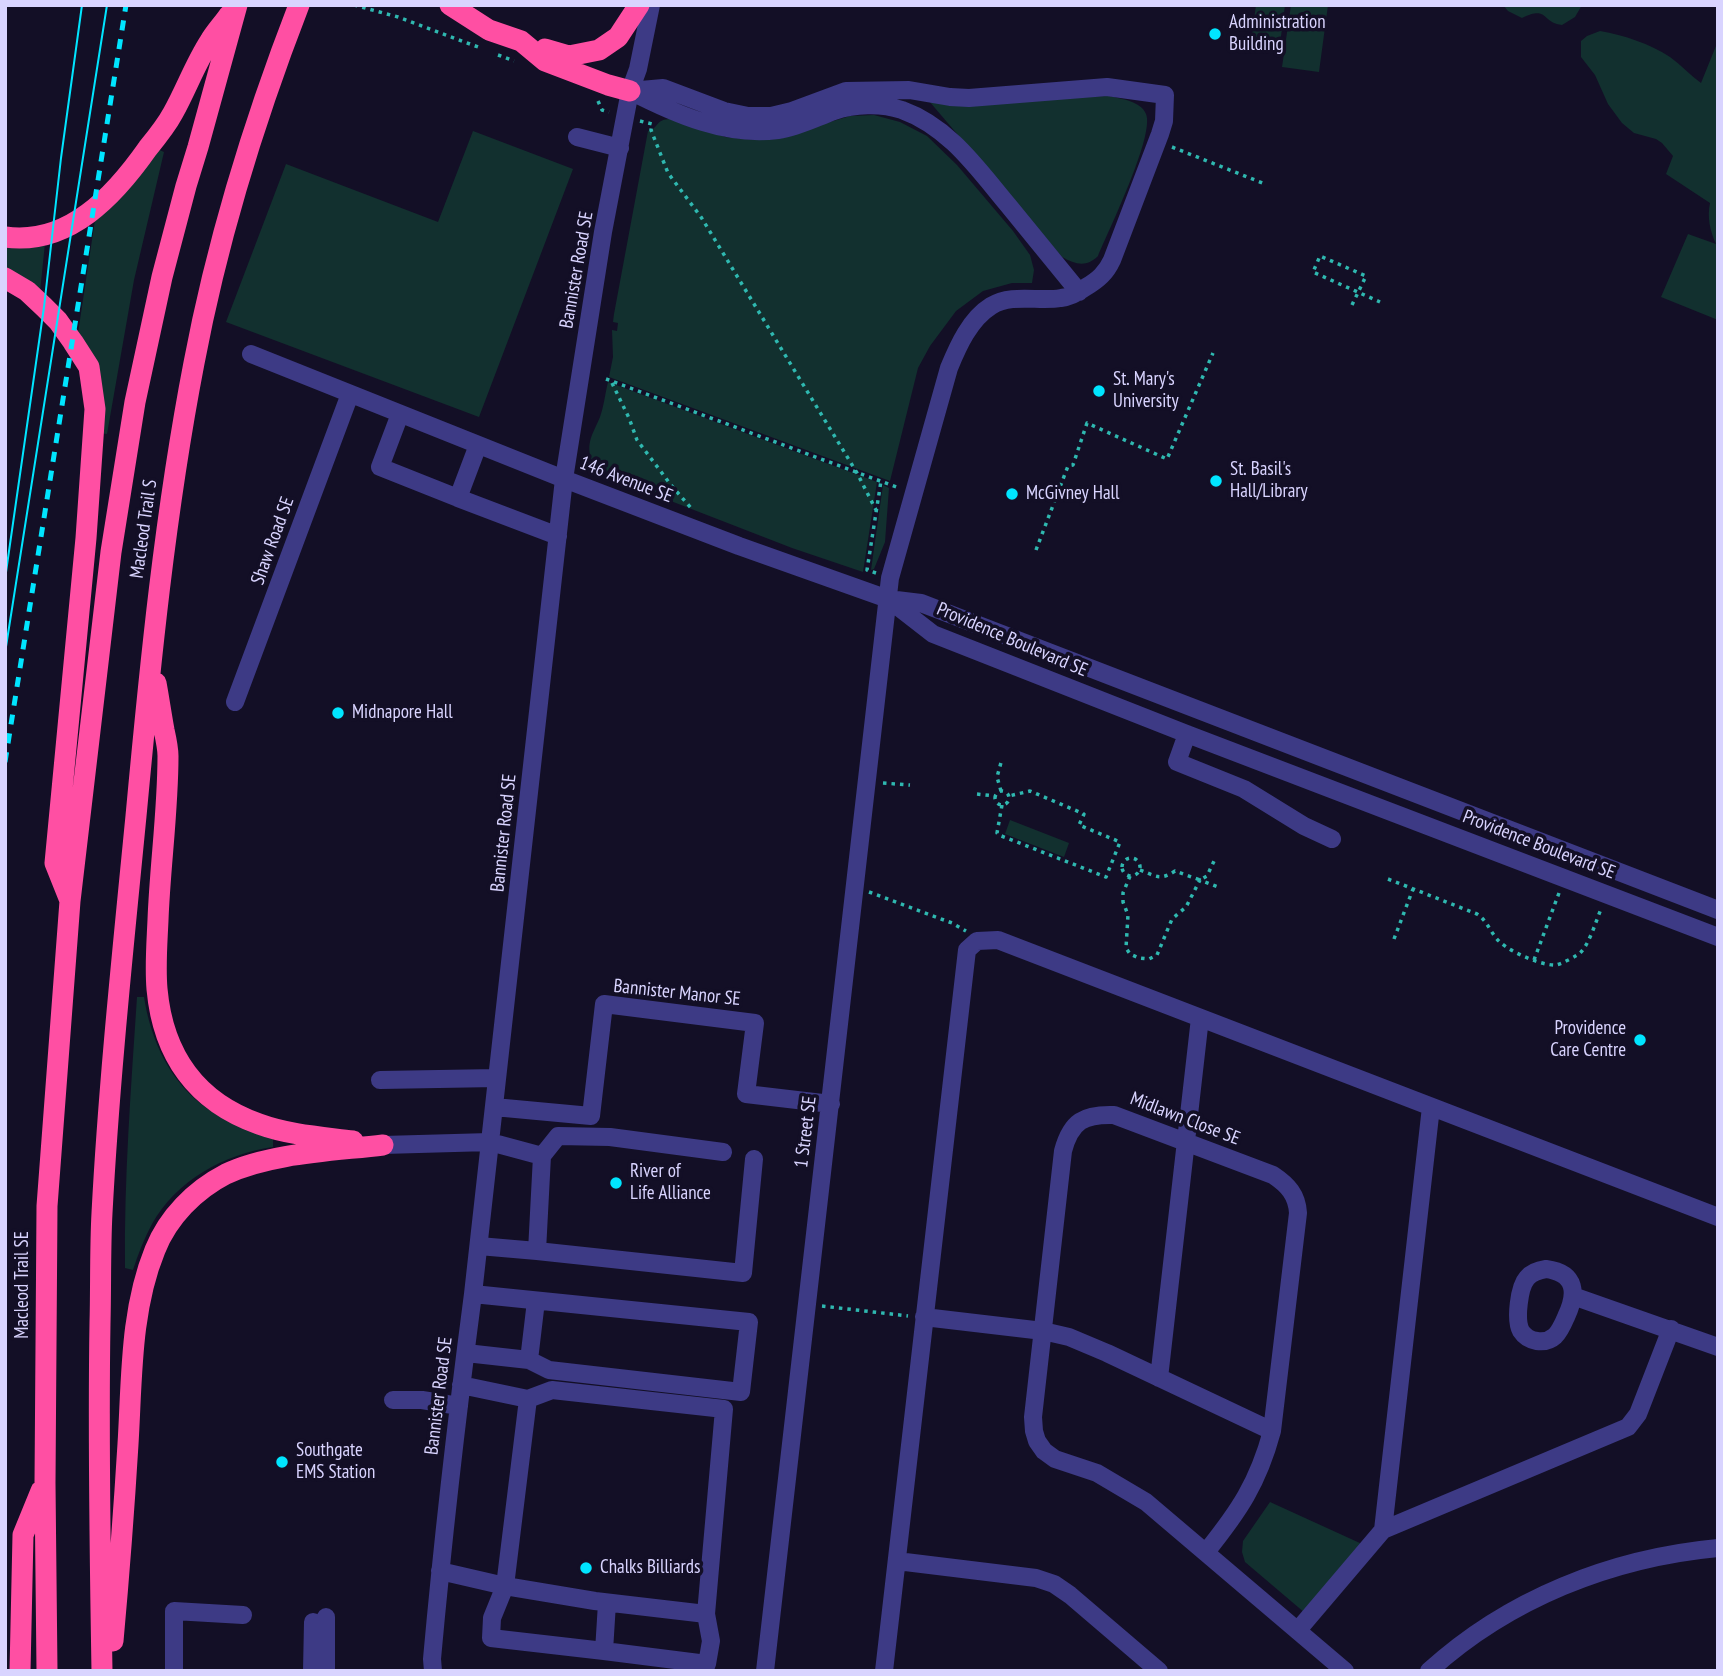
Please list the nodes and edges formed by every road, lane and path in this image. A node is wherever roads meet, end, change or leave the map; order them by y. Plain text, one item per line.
1 (237, 5) edge
2 (299, 5) edge
3 (354, 5) edge
4 (450, 5) edge
5 (639, 5) edge
6 (651, 5) edge
7 (522, 41) junction
8 (485, 50) dead end
9 (498, 55) dead end
10 (523, 65) dead end
11 (630, 92) junction
12 (652, 124) dead end
13 (577, 137) dead end
14 (1157, 142) junction
15 (620, 148) junction
16 (1265, 184) dead end
17 (5, 237) edge
18 (5, 278) edge
19 (1079, 292) junction
20 (1358, 292) junction
21 (1380, 302) dead end
22 (1352, 305) dead end
23 (1213, 353) dead end
24 (251, 354) dead end
25 (350, 394) junction
26 (400, 414) junction
27 (478, 444) junction
28 (857, 472) junction
29 (564, 478) junction
30 (914, 494) junction
31 (458, 498) junction
32 (692, 509) dead end
33 (876, 511) dead end
34 (558, 536) junction
35 (1036, 550) dead end
36 (888, 599) junction
37 (151, 656) junction
38 (235, 702) dead end
39 (1187, 734) junction
40 (1002, 760) dead end
41 (881, 782) dead end
42 (910, 785) dead end
43 (1001, 791) junction
44 (977, 794) dead end
45 (995, 796) junction
46 (1009, 796) junction
47 (1002, 805) junction
48 (1332, 839) dead end
49 (1113, 858) junction
50 (1215, 859) dead end
51 (1123, 862) junction
52 (1140, 870) junction
53 (1130, 876) junction
54 (1388, 879) dead end
55 (1200, 880) junction
56 (1218, 887) dead end
57 (1561, 887) dead end
58 (1413, 889) junction
59 (867, 891) dead end
60 (70, 901) junction
61 (1602, 905) dead end
62 (1718, 909) edge
63 (1718, 937) edge
64 (1394, 939) dead end
65 (977, 941) junction
66 (1534, 960) junction
67 (1200, 1018) junction
68 (497, 1078) junction
69 (380, 1080) dead end
70 (831, 1104) junction
71 (494, 1107) junction
72 (1431, 1108) junction
73 (490, 1142) junction
74 (1185, 1142) junction
75 (383, 1145) junction
76 (723, 1153) dead end
77 (542, 1156) junction
78 (754, 1158) dead end
79 (1718, 1217) edge
80 (479, 1246) junction
81 (537, 1251) junction
82 (473, 1294) junction
83 (1573, 1296) dead end
84 (536, 1301) junction
85 (807, 1306) junction
86 (925, 1317) junction
87 (1671, 1329) junction
88 (1043, 1331) junction
89 (1718, 1347) edge
90 (466, 1353) junction
91 (529, 1360) junction
92 (1159, 1378) junction
93 (461, 1385) junction
94 (528, 1399) junction
95 (393, 1400) dead end
96 (459, 1406) junction
97 (1272, 1431) junction
98 (45, 1483) junction
99 (1383, 1530) junction
100 (1718, 1548) edge
101 (1206, 1552) junction
102 (897, 1562) junction
103 (440, 1571) junction
104 (505, 1586) junction
105 (607, 1603) junction
106 (706, 1614) junction
107 (243, 1615) dead end
108 (1298, 1630) junction
109 (604, 1651) junction
110 (20, 1671) edge
111 (47, 1671) edge
112 (102, 1671) edge
113 (111, 1671) edge
114 (174, 1671) edge
115 (312, 1671) edge
116 (326, 1671) edge
117 (433, 1671) edge
118 (765, 1671) edge
119 (884, 1671) edge
120 (1159, 1671) edge
121 (1345, 1671) edge
122 (1429, 1671) edge

1 - 17 highway
1 - 60 highway, Macleod Trail S
2 - 37 highway, Macleod Trail S
3 - 8 path
4 - 7 highway
5 - 7 highway
6 - 11 street, Bannister Road SE
7 - 11 highway
9 - 10 path
11 - 14 street
11 - 15 street, Bannister Road SE
11 - 19 street
12 - 28 path
13 - 15 street
14 - 16 path
14 - 19 street
15 - 29 street, Bannister Road SE
18 - 60 highway
19 - 30 street, 1 Street SE
20 - 20 path
20 - 21 path
20 - 22 path
23 - 35 path
24 - 25 street, 146 Avenue SE
25 - 26 street, 146 Avenue SE
25 - 38 street, Shaw Road SE
26 - 27 street, 146 Avenue SE
26 - 31 street
27 - 29 street, 146 Avenue SE
27 - 31 street
28 - 30 path
28 - 32 path
28 - 33 path
29 - 34 street, Bannister Road SE
29 - 36 street, 146 Avenue SE
30 - 36 street, 1 Street SE
31 - 34 street
34 - 68 street, Bannister Road SE
36 - 39 street, Providence Boulevard SE
36 - 62 street, Providence Boulevard SE
36 - 70 street, 1 Street SE
37 - 75 highway
37 - 112 highway, Macleod Trail S
39 - 48 street
39 - 63 street, Providence Boulevard SE
40 - 43 path
41 - 42 path
43 - 45 path
43 - 46 path
44 - 45 path
45 - 47 path
46 - 47 path
46 - 49 path
47 - 49 path
49 - 51 path
50 - 55 path
51 - 52 path
51 - 53 path
52 - 53 path
52 - 55 path
53 - 55 path
54 - 58 path
55 - 56 path
57 - 66 path
58 - 64 path
58 - 66 path
59 - 65 path
60 - 98 highway, Macleod Trail SE
61 - 66 path
65 - 67 street
65 - 86 street
67 - 72 street
67 - 74 street
68 - 69 street
68 - 71 street, Bannister Road SE
70 - 71 street, Bannister Manor SE
70 - 85 street, 1 Street SE
71 - 73 street, Bannister Road SE
72 - 79 street
72 - 99 street
73 - 75 street
73 - 77 street
73 - 80 street, Bannister Road SE
74 - 88 street, Midlawn Close SE
74 - 92 street
74 - 97 street, Midlawn Close SE
75 - 113 highway
76 - 77 street
77 - 81 street
78 - 81 street
80 - 81 street
80 - 82 street, Bannister Road SE
82 - 84 street
82 - 90 street, Bannister Road SE
83 - 87 street
84 - 91 street
84 - 91 street
85 - 86 path
85 - 118 street, 1 Street SE
86 - 88 street
86 - 102 street
87 - 89 street
87 - 99 street
88 - 92 street
88 - 101 street, Midlawn Close SE
90 - 91 street
90 - 93 street, Bannister Road SE
92 - 97 street
93 - 94 street
93 - 96 street, Bannister Road SE
94 - 104 street
94 - 106 street
95 - 96 street
96 - 103 street, Bannister Road SE
97 - 101 street, Midlawn Close SE
98 - 110 highway
98 - 111 highway, Macleod Trail SE
99 - 108 street
100 - 122 street
101 - 108 street, Midlawn Close SE
102 - 119 street
102 - 120 street
103 - 104 street
103 - 117 street, Bannister Road SE
104 - 105 street
104 - 109 street
105 - 106 street
105 - 109 street
106 - 109 street
107 - 114 street
108 - 121 street, Midlawn Close SE
115 - 116 street

